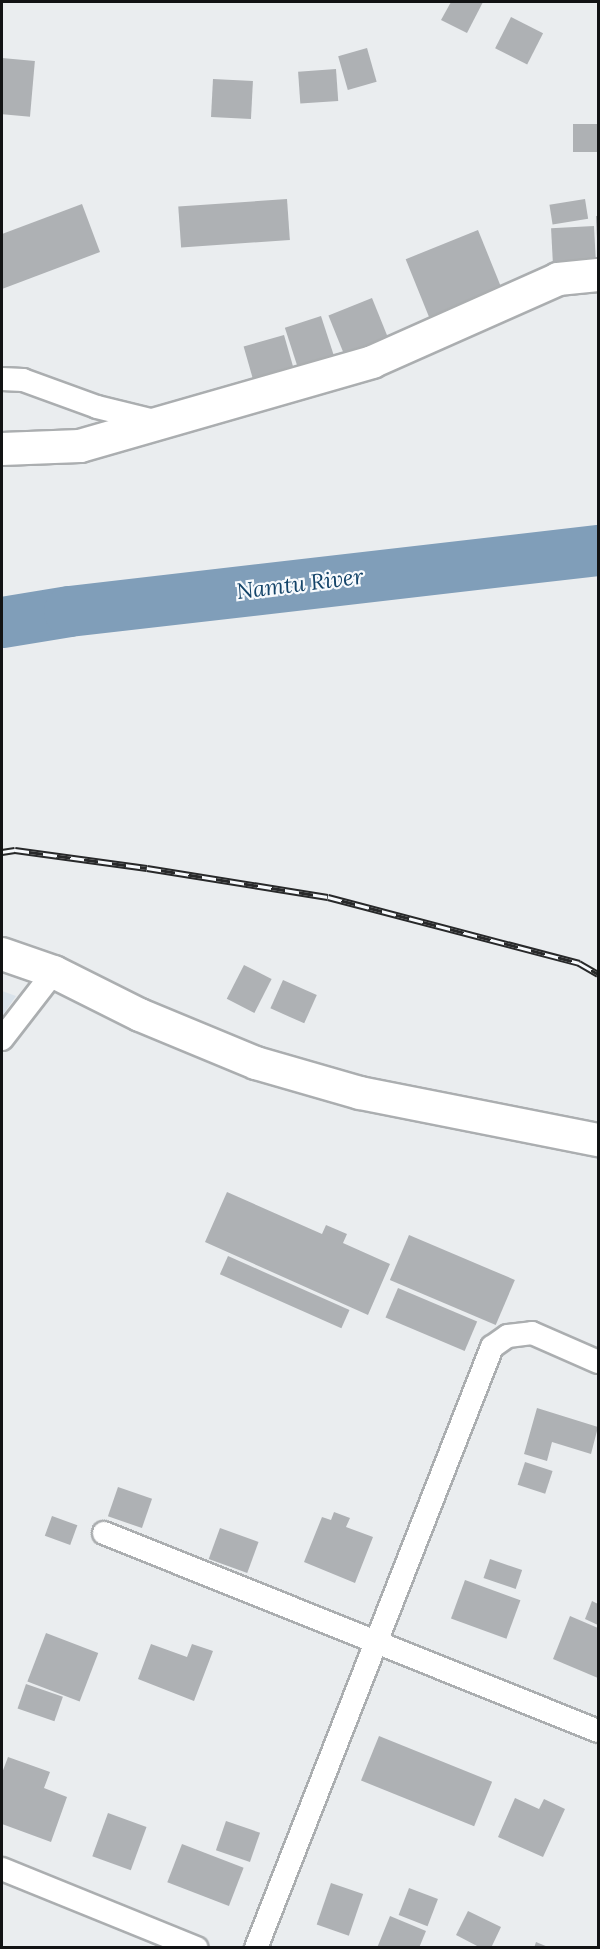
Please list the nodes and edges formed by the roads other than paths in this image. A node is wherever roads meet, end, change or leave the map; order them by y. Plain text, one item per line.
1 (598, 274) edge
2 (2, 379) edge
3 (161, 423) junction
4 (2, 449) edge
5 (2, 954) edge
6 (54, 972) junction
7 (2, 1039) edge
8 (598, 1140) edge
9 (598, 1362) edge
10 (104, 1533) dead end
11 (376, 1642) junction
12 (598, 1731) edge
13 (2, 1869) edge
14 (197, 1947) edge
15 (256, 1947) edge

1 - 3 street
2 - 3 street
3 - 4 street
5 - 6 street
6 - 7 street
6 - 8 street
9 - 11 street
10 - 11 street
11 - 12 street
11 - 15 street
13 - 14 street

